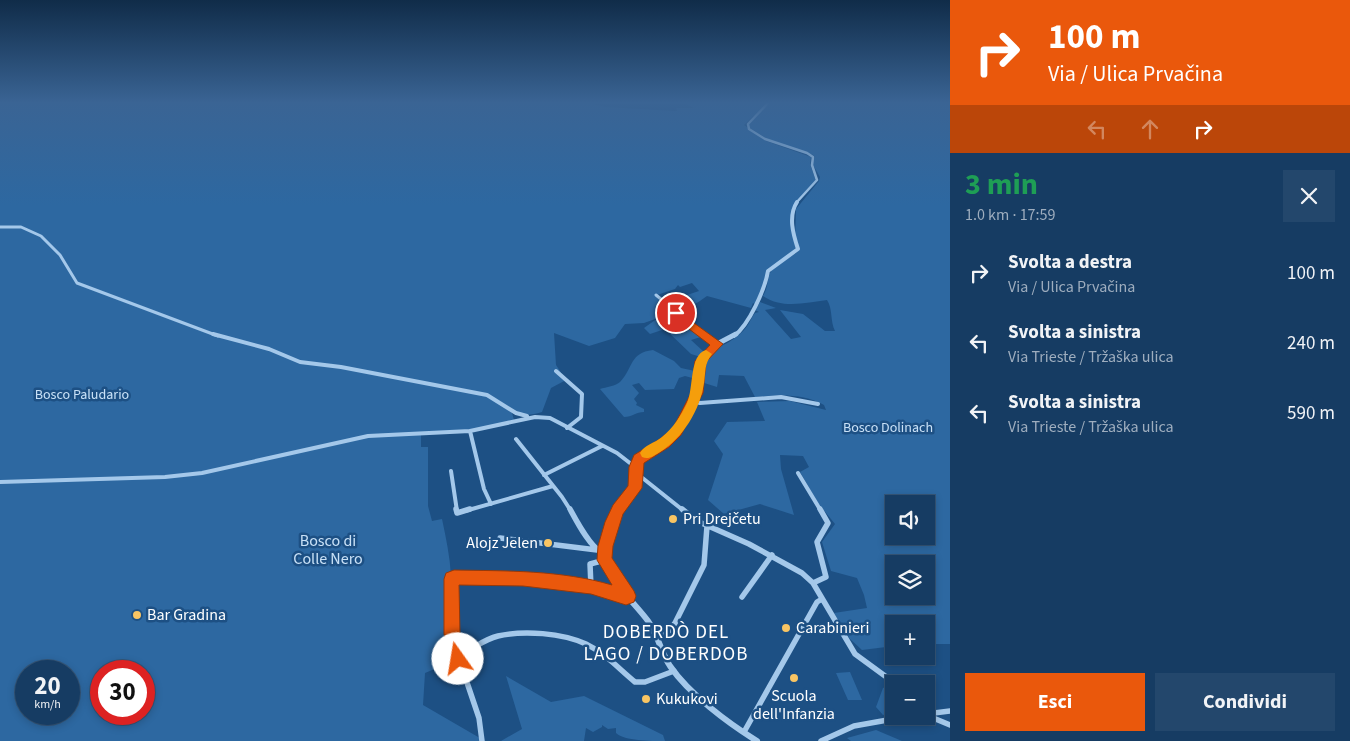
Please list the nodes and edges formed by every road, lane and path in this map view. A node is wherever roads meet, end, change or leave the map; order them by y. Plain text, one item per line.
1 (762, 137) edge
2 (0, 227) edge
3 (656, 295) dead end
4 (717, 344) junction
5 (556, 371) dead end
6 (694, 401) junction
7 (818, 404) dead end
8 (514, 412) junction
9 (535, 416) junction
10 (517, 420) junction
11 (567, 428) junction
12 (470, 431) junction
13 (516, 439) dead end
14 (602, 446) junction
15 (635, 470) junction
16 (451, 471) dead end
17 (798, 473) dead end
18 (544, 475) junction
19 (0, 482) edge
20 (553, 486) junction
21 (491, 504) junction
22 (707, 526) junction
23 (500, 538) dead end
24 (596, 550) junction
25 (772, 555) junction
26 (604, 557) junction
27 (813, 583) junction
28 (591, 587) junction
29 (628, 596) junction
30 (742, 597) dead end
31 (822, 599) junction
32 (658, 638) junction
33 (458, 659) junction
34 (674, 671) junction
35 (885, 676) edge
36 (950, 711) edge
37 (935, 714) edge
38 (935, 719) edge
39 (885, 720) edge
40 (950, 725) edge
41 (744, 733) junction
42 (482, 741) edge
43 (757, 741) edge
44 (821, 741) edge

1 - 4 street
2 - 8 street
3 - 4 street
4 - 6 street
5 - 11 street
6 - 7 street
6 - 15 street
8 - 9 street
8 - 10 street
9 - 10 street
9 - 11 street
10 - 12 street
11 - 14 street
12 - 19 street
12 - 21 street
13 - 18 street
14 - 15 street
14 - 18 street
15 - 22 street
15 - 26 street
16 - 21 street
17 - 27 street
18 - 20 street
20 - 21 street
20 - 24 street
22 - 25 street
22 - 32 street
23 - 24 street
24 - 26 street
25 - 27 street
25 - 30 street
26 - 28 street
26 - 29 street
27 - 31 street
28 - 29 street
28 - 33 street
29 - 32 street
31 - 35 street
31 - 41 street
32 - 34 street
33 - 34 street
33 - 42 street
34 - 41 street
36 - 37 street
38 - 40 street
39 - 44 street
41 - 43 street

